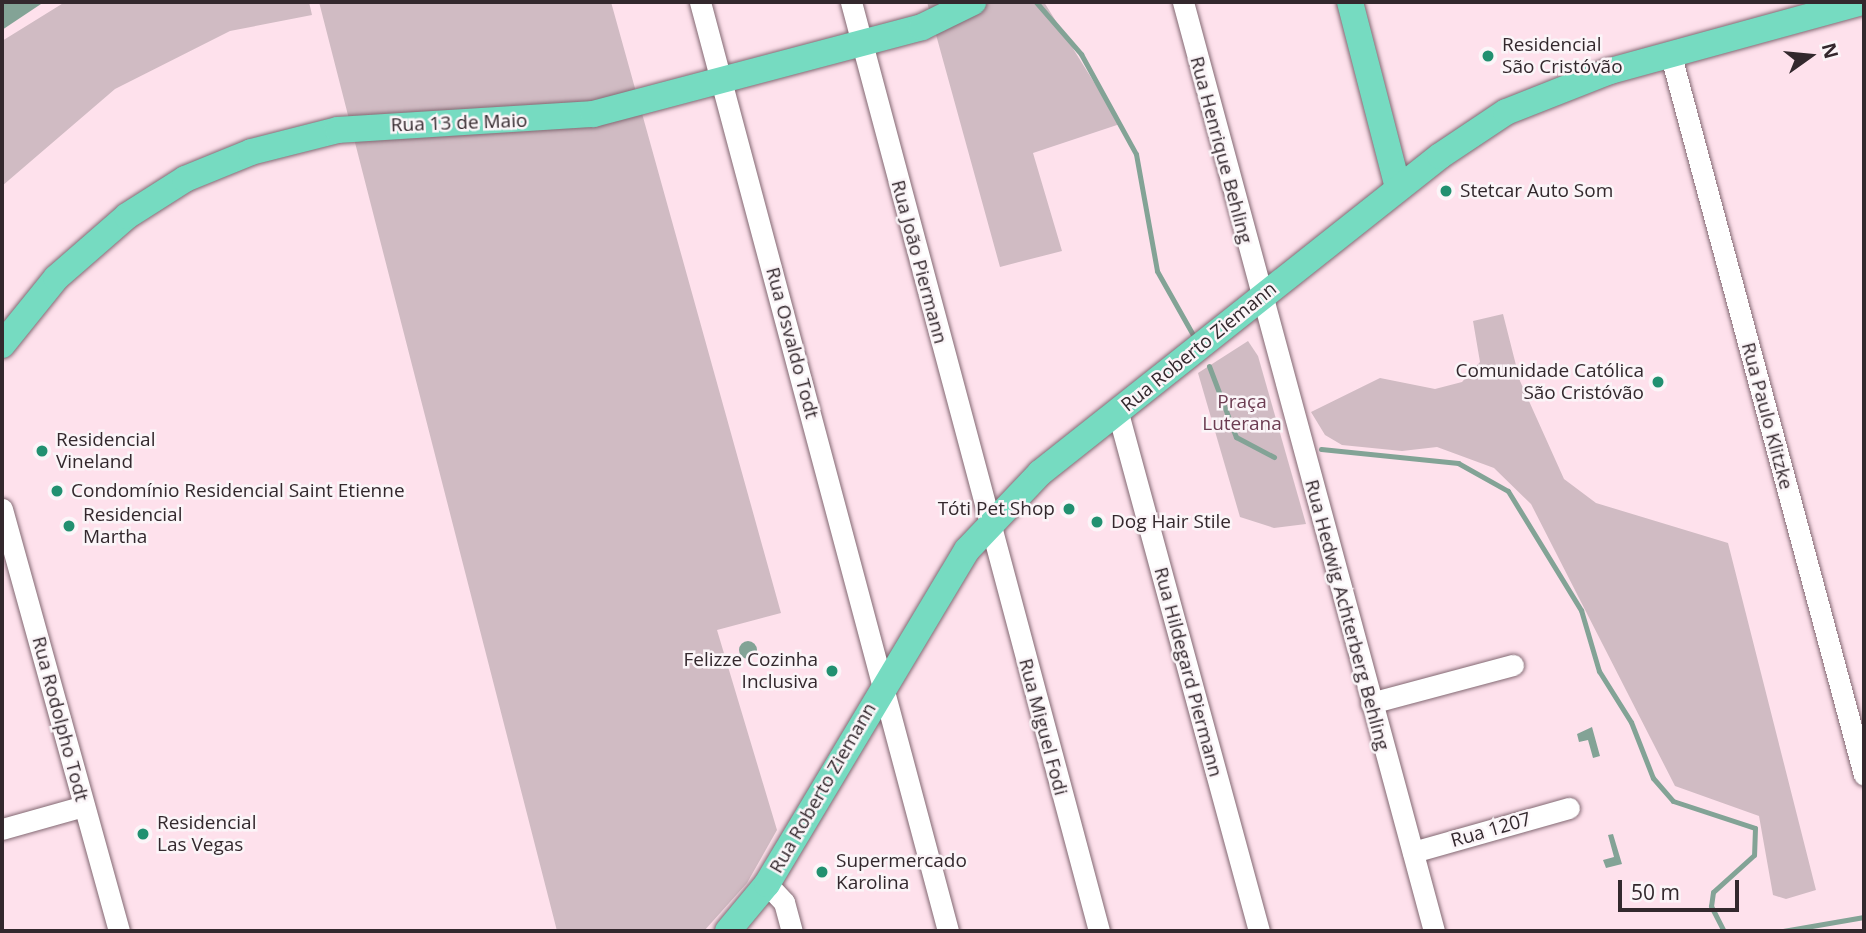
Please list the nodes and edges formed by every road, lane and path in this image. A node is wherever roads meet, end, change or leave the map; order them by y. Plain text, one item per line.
1 (700, 2) edge
2 (850, 2) edge
3 (973, 2) edge
4 (1182, 2) edge
5 (1350, 2) edge
6 (1863, 2) edge
7 (861, 43) junction
8 (1671, 56) junction
9 (721, 80) junction
10 (1398, 188) junction
11 (1260, 298) junction
12 (2, 345) edge
13 (1118, 413) junction
14 (2, 509) edge
15 (988, 523) junction
16 (1513, 664) dead end
17 (884, 685) junction
18 (1371, 703) junction
19 (1864, 775) edge
20 (84, 806) junction
21 (1569, 808) dead end
22 (2, 829) edge
23 (1412, 852) junction
24 (767, 884) junction
25 (118, 931) edge
26 (728, 931) edge
27 (792, 931) edge
28 (948, 931) edge
29 (1099, 931) edge
30 (1259, 931) edge
31 (1434, 931) edge

1 - 9 street, Rua Osvaldo Todt
2 - 7 street, Rua João Piermann
3 - 7 main road, Rua 13 de Maio
4 - 11 street, Rua Henrique Behling
5 - 10 main road
6 - 8 main road, Rua Roberto Ziemann
7 - 9 main road, Rua 13 de Maio
7 - 15 street, Rua João Piermann
8 - 10 main road, Rua Roberto Ziemann
8 - 19 street, Rua Paulo Klitzke
9 - 12 main road, Rua 13 de Maio
9 - 17 street, Rua Osvaldo Todt
10 - 11 main road, Rua Roberto Ziemann
11 - 13 main road, Rua Roberto Ziemann
11 - 18 street, Rua Hedwig Achterberg Behling
13 - 15 main road, Rua Roberto Ziemann
13 - 30 street, Rua Hildegard Piermann
14 - 20 street, Rua Rodolpho Todt
15 - 17 main road, Rua Roberto Ziemann
15 - 29 street, Rua Miguel Fodi
16 - 18 street
17 - 24 main road, Rua Roberto Ziemann
17 - 28 street, Rua Osvaldo Todt
18 - 23 street, Rua Hedwig Achterberg Behling
20 - 22 street
20 - 25 street, Rua Rodolpho Todt
21 - 23 street, Rua 1207
23 - 31 street, Rua Hedwig Achterberg Behling
24 - 26 main road, Rua Roberto Ziemann
24 - 27 street

